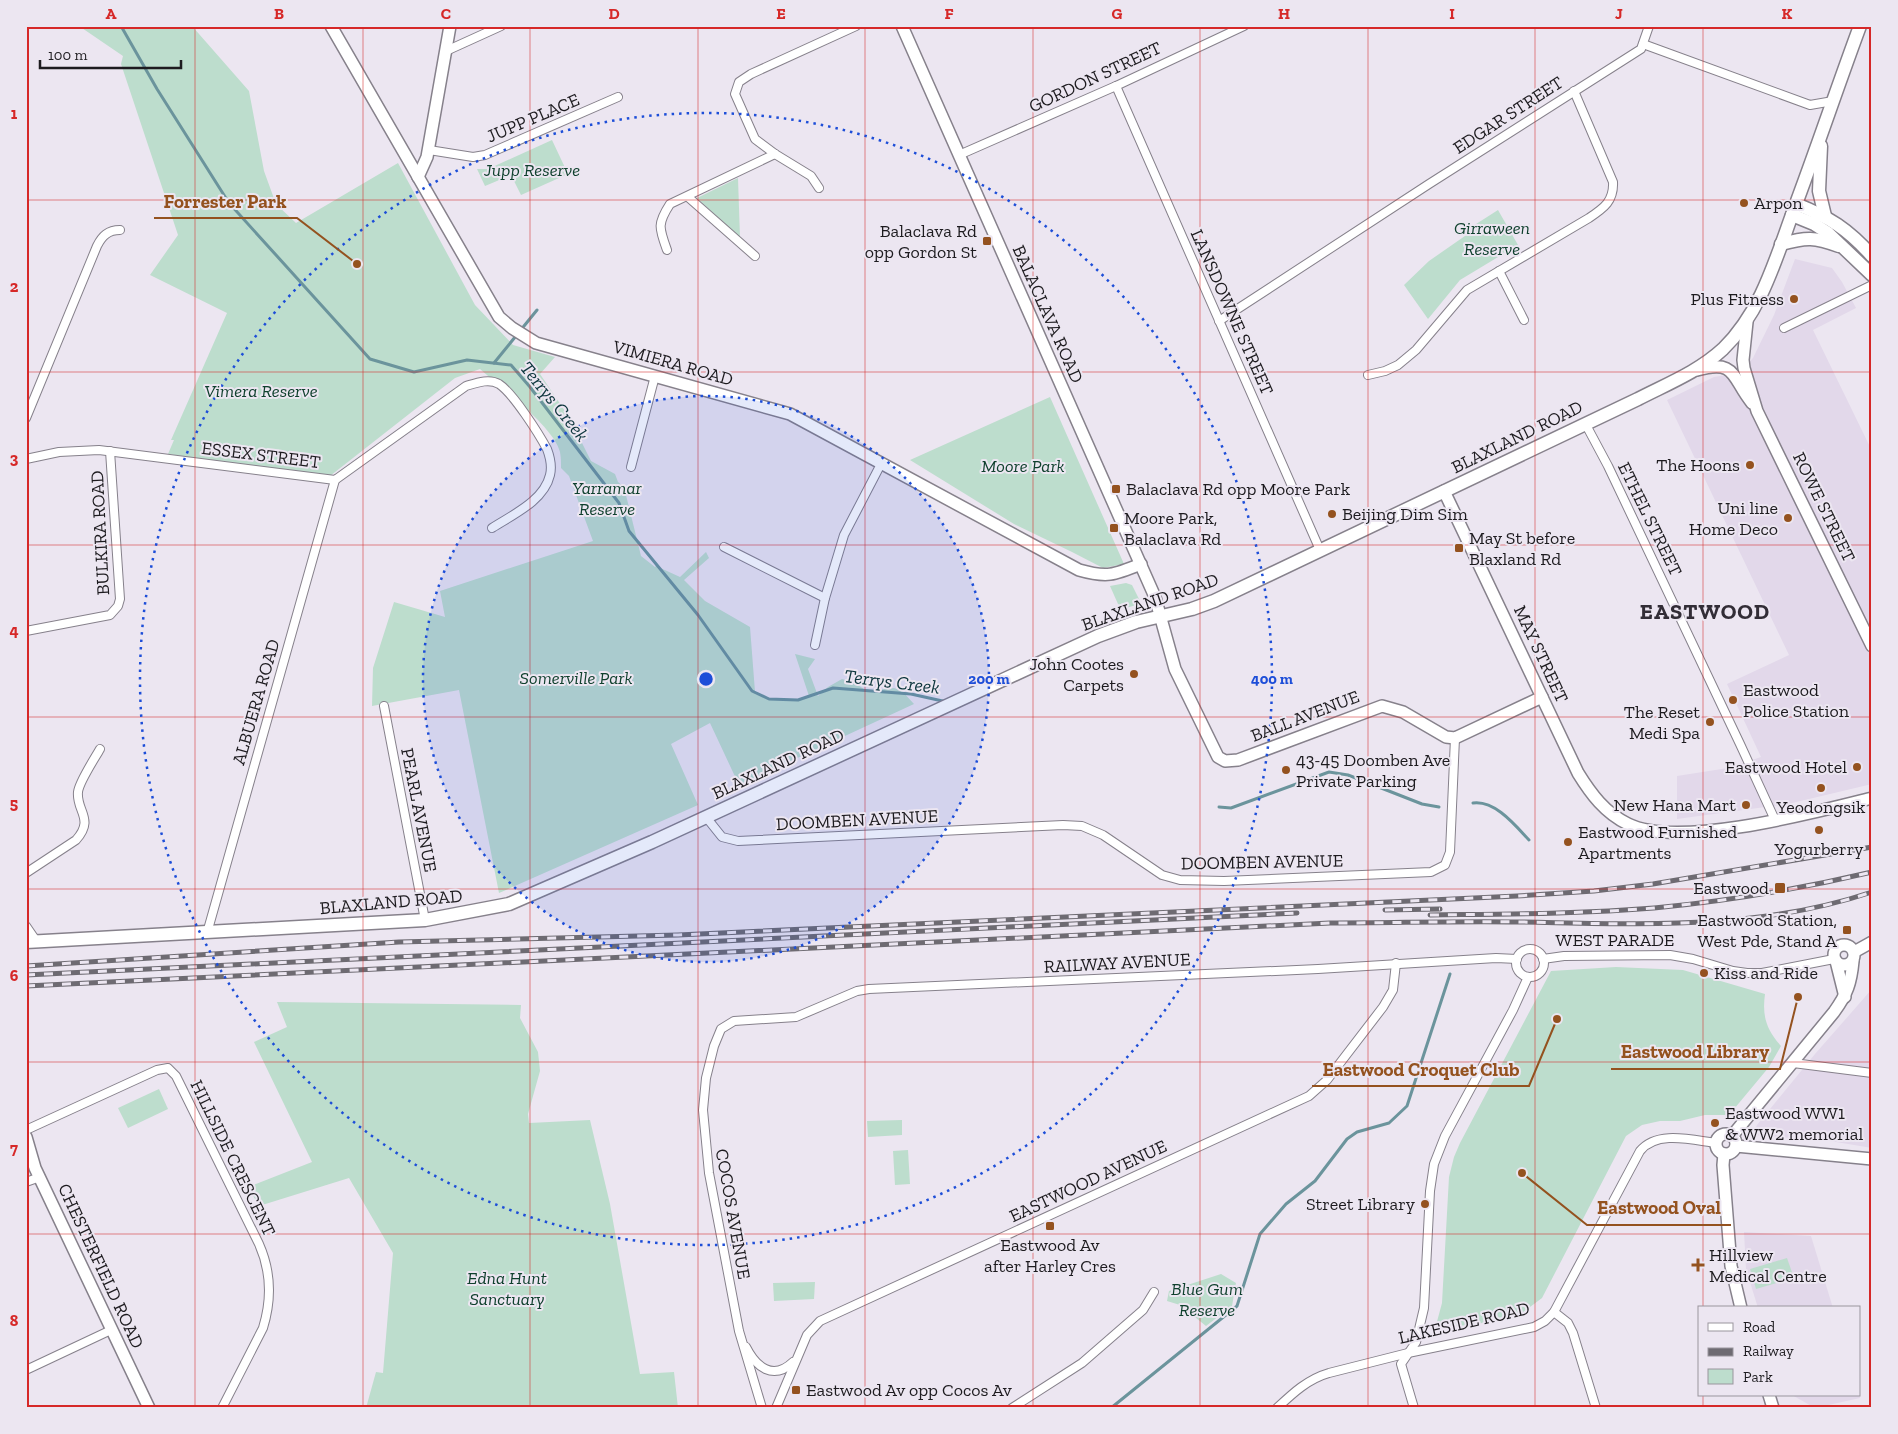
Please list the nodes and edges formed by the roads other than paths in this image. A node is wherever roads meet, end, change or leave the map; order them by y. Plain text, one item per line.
1 (331, 26) edge
2 (450, 26) edge
3 (501, 26) edge
4 (856, 26) edge
5 (902, 26) edge
6 (1244, 26) edge
7 (1649, 26) edge
8 (1860, 26) edge
9 (1644, 44) junction
10 (446, 51) junction
11 (1116, 86) junction
12 (1574, 91) junction
13 (618, 97) dead end
14 (1833, 101) junction
15 (1822, 132) junction
16 (429, 150) junction
17 (775, 154) junction
18 (959, 155) junction
19 (418, 177) junction
20 (819, 188) dead end
21 (688, 196) junction
22 (1794, 209) junction
23 (1825, 216) junction
24 (120, 230) dead end
25 (1781, 244) junction
26 (1844, 248) junction
27 (667, 250) dead end
28 (755, 256) dead end
29 (1872, 256) edge
30 (1499, 271) junction
31 (1872, 276) edge
32 (1872, 284) edge
33 (1524, 320) dead end
34 (1219, 321) junction
35 (1747, 322) junction
36 (1784, 328) dead end
37 (1695, 370) junction
38 (1368, 375) dead end
39 (655, 376) junction
40 (1757, 411) junction
41 (26, 418) edge
42 (1585, 423) junction
43 (110, 451) junction
44 (26, 459) edge
45 (882, 462) junction
46 (631, 466) dead end
47 (334, 480) junction
48 (1444, 491) junction
49 (492, 528) dead end
50 (724, 547) dead end
51 (1320, 550) junction
52 (1141, 564) junction
53 (825, 598) junction
54 (1161, 616) junction
55 (26, 631) edge
56 (815, 645) dead end
57 (1872, 646) edge
58 (1542, 697) junction
59 (384, 706) dead end
60 (1454, 738) junction
61 (100, 749) dead end
62 (1872, 798) edge
63 (706, 817) junction
64 (1775, 820) junction
65 (26, 873) edge
66 (425, 920) junction
67 (26, 926) edge
68 (207, 933) junction
69 (32, 942) edge
70 (1872, 942) edge
71 (1853, 957) junction
72 (1543, 958) junction
73 (1518, 959) junction
74 (1835, 960) junction
75 (1396, 963) junction
76 (1528, 977) junction
77 (1845, 997) junction
78 (725, 1025) joint
79 (1793, 1063) junction
80 (1872, 1073) edge
81 (26, 1130) edge
82 (26, 1137) edge
83 (1734, 1141) junction
84 (1716, 1143) junction
85 (1724, 1154) junction
86 (1872, 1160) edge
87 (40, 1176) junction
88 (26, 1182) edge
89 (1154, 1292) dead end
90 (1741, 1306) edge
91 (1554, 1312) junction
92 (111, 1330) junction
93 (739, 1331) junction
94 (1408, 1353) junction
95 (797, 1357) junction
96 (26, 1370) edge
97 (1769, 1396) edge
98 (149, 1408) edge
99 (222, 1408) edge
100 (762, 1408) edge
101 (776, 1408) edge
102 (1012, 1408) edge
103 (1277, 1408) edge
104 (1414, 1408) edge
105 (1596, 1408) edge
106 (1773, 1408) edge

1 - 19 street, VIMIERA ROAD
2 - 10 street
3 - 10 street
4 - 17 street
5 - 18 street, BALACLAVA ROAD
6 - 11 street, GORDON STREET
7 - 9 street
8 - 14 main road, BLAXLAND ROAD
9 - 12 street, EDGAR STREET
9 - 14 street
10 - 16 street
11 - 18 street, GORDON STREET
11 - 34 street, LANSDOWNE STREET
12 - 30 street
12 - 34 street, EDGAR STREET
13 - 16 street, JUPP PLACE
14 - 15 main road, BLAXLAND ROAD
15 - 22 main road, BLAXLAND ROAD
15 - 23 main road
16 - 19 street
17 - 20 street
17 - 21 street
18 - 52 street, BALACLAVA ROAD
19 - 39 street, VIMIERA ROAD
21 - 27 street
21 - 28 street
22 - 23 main road
22 - 25 main road, BLAXLAND ROAD
22 - 26 main road
23 - 29 main road
24 - 41 street
25 - 26 main road
25 - 35 main road, BLAXLAND ROAD
26 - 31 main road
30 - 33 street
30 - 38 street
32 - 36 street
34 - 51 street, LANSDOWNE STREET
35 - 37 main road, BLAXLAND ROAD
35 - 40 street, ROWE STREET
37 - 40 street, ROWE STREET
37 - 42 main road, BLAXLAND ROAD
39 - 45 street, VIMIERA ROAD
39 - 46 street
40 - 57 street, ROWE STREET
42 - 48 main road, BLAXLAND ROAD
42 - 64 street, ETHEL STREET
43 - 44 street, ESSEX STREET
43 - 47 street, ESSEX STREET
43 - 55 street, BULKIRA ROAD
45 - 52 street, VIMIERA ROAD
45 - 53 street
47 - 49 street, ESSEX STREET
47 - 68 street, ALBUERA ROAD
48 - 51 main road, BLAXLAND ROAD
48 - 58 street, MAY STREET
50 - 53 street
51 - 54 main road, BLAXLAND ROAD
52 - 54 street, BALACLAVA ROAD
53 - 56 street
54 - 60 street, BALL AVENUE
54 - 63 main road, BLAXLAND ROAD
58 - 60 street
58 - 64 street, MAY STREET
59 - 66 street, PEARL AVENUE
60 - 63 street, DOOMBEN AVENUE
61 - 65 street
62 - 64 street
63 - 66 main road, BLAXLAND ROAD
66 - 68 main road, BLAXLAND ROAD
67 - 69 street
68 - 69 main road, BLAXLAND ROAD
70 - 71 street
71 - 74 street
71 - 74 street
71 - 77 street
72 - 73 street
72 - 74 street, WEST PARADE
72 - 76 street
73 - 75 street, RAILWAY AVENUE
73 - 76 street
74 - 77 street
75 - 78 street, RAILWAY AVENUE
75 - 95 street, EASTWOOD AVENUE
76 - 94 street
77 - 79 street
78 - 93 street, COCOS AVENUE
79 - 80 street
79 - 83 street
81 - 99 street, HILLSIDE CRESCENT
82 - 87 street, CHESTERFIELD ROAD
83 - 84 street
83 - 85 street
83 - 86 street
84 - 85 street
84 - 91 street, LAKESIDE ROAD
85 - 90 street
87 - 88 street
87 - 92 street, CHESTERFIELD ROAD
89 - 102 street
91 - 94 street, LAKESIDE ROAD
91 - 105 street
92 - 96 street
92 - 98 street, CHESTERFIELD ROAD
93 - 95 street
93 - 100 street, COCOS AVENUE
94 - 103 street, LAKESIDE ROAD
94 - 104 street
95 - 101 street, EASTWOOD AVENUE
97 - 106 street

